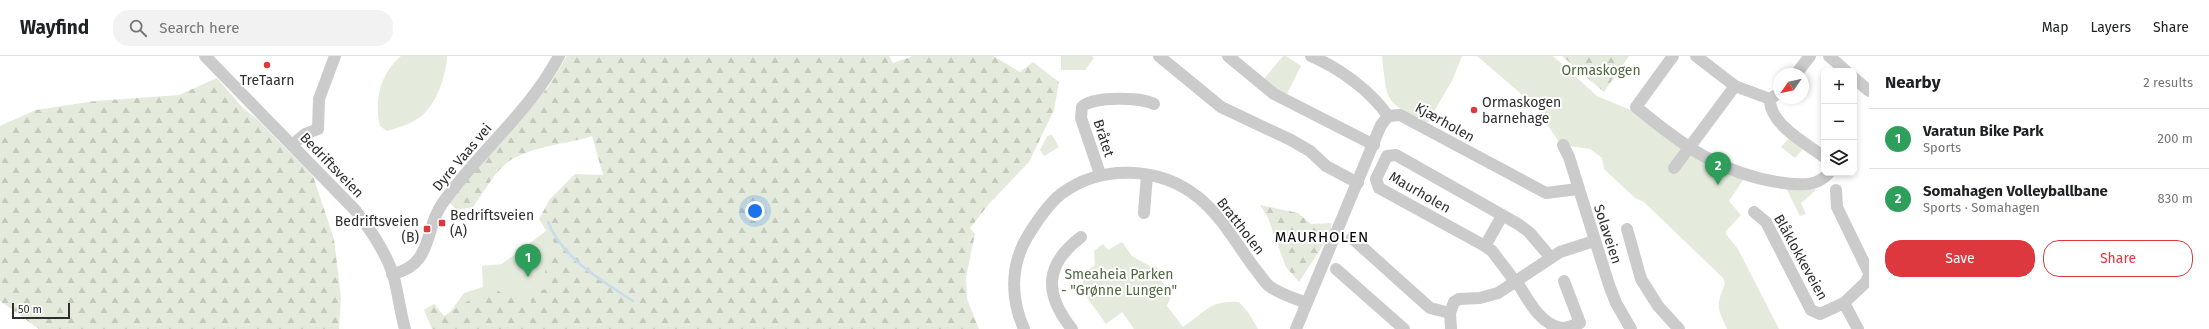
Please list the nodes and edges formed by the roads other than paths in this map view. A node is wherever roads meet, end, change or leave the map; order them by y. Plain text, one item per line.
1 (335, 56) edge
2 (559, 56) edge
3 (1159, 56) edge
4 (1228, 56) edge
5 (1310, 56) edge
6 (1674, 56) edge
7 (1696, 56) edge
8 (1810, 56) edge
9 (1829, 56) edge
10 (211, 58) edge
11 (1801, 68) edge
12 (1843, 68) edge
13 (1857, 81) edge
14 (1735, 86) junction
15 (1869, 91) edge
16 (1773, 96) edge
17 (1773, 99) edge
18 (1154, 104) dead end
19 (1388, 116) junction
20 (292, 145) junction
21 (1374, 145) junction
22 (1563, 145) dead end
23 (1687, 147) junction
24 (1821, 155) edge
25 (1674, 168) dead end
26 (1100, 174) junction
27 (1147, 175) junction
28 (1825, 176) edge
29 (1358, 183) junction
30 (1578, 189) junction
31 (1836, 190) dead end
32 (1754, 210) dead end
33 (1144, 212) dead end
34 (1502, 216) junction
35 (1627, 229) dead end
36 (1081, 237) dead end
37 (1352, 238) dead end
38 (1594, 241) junction
39 (1485, 246) junction
40 (1551, 258) junction
41 (1336, 269) dead end
42 (392, 274) junction
43 (1869, 274) edge
44 (1514, 279) junction
45 (1564, 281) dead end
46 (1306, 303) junction
47 (1844, 303) junction
48 (1450, 313) junction
49 (401, 317) junction
50 (1582, 326) edge
51 (400, 329) edge
52 (405, 329) edge
53 (1024, 329) edge
54 (1072, 329) edge
55 (1296, 329) edge
56 (1404, 329) edge
57 (1451, 329) edge
58 (1631, 329) edge
59 (1679, 329) edge
60 (1858, 329) edge

1 - 20 street
2 - 42 street, Dyre Vaas vei
3 - 29 street
4 - 21 street
5 - 19 street
6 - 23 street
7 - 14 street
8 - 11 street
9 - 12 street
10 - 20 street, Bedriftsveien
13 - 15 street
14 - 16 street
14 - 23 street
17 - 24 street
18 - 26 street, Bråtet
19 - 21 street
19 - 30 street, Kjærholen
20 - 42 street, Bedriftsveien
21 - 29 street
22 - 30 street, Solaveien
23 - 25 street
23 - 28 street
26 - 27 street, Brattholen
26 - 53 street, Brattholen
27 - 33 street
27 - 46 street, Brattholen
29 - 46 street
30 - 38 street, Solaveien
31 - 43 street
32 - 47 street, Blåklokkeveien
34 - 39 street
34 - 39 street, Maurholen
34 - 40 street, Maurholen
35 - 59 street
36 - 54 street
37 - 48 street
38 - 40 street
38 - 58 street, Solaveien
39 - 44 street, Maurholen
40 - 44 street
41 - 56 street
42 - 49 street, Bedriftsveien
43 - 47 street, Blåklokkeveien
44 - 48 street
44 - 50 street, Maurholen
45 - 50 street, Maurholen
46 - 55 street
47 - 60 street
48 - 57 street
49 - 51 street, Bedriftsveien
49 - 52 street, Bedriftsveien

